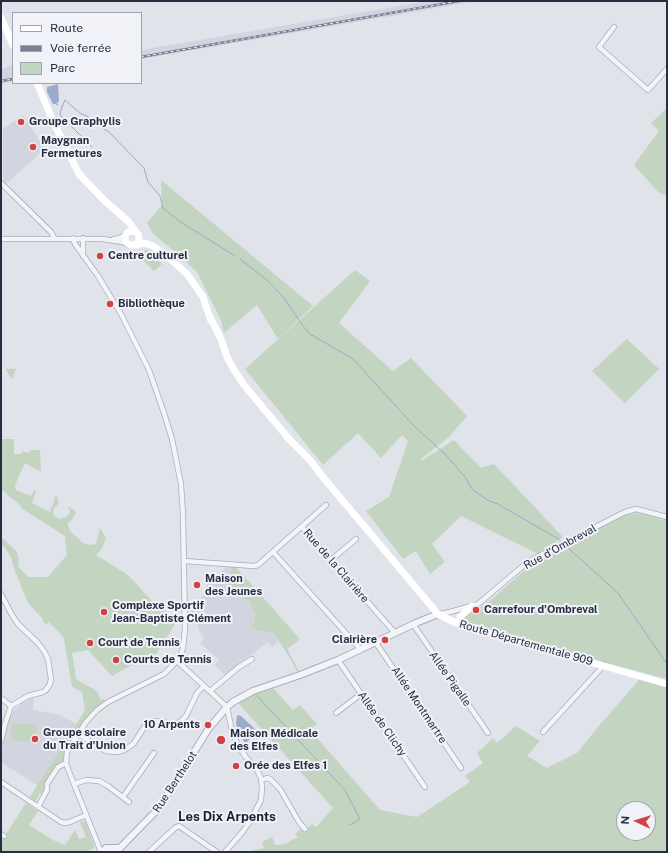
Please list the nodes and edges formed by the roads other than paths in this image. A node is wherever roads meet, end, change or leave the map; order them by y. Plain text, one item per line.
1 (1, 17) edge
2 (614, 27) dead end
3 (12, 34) edge
4 (12, 43) edge
5 (667, 69) edge
6 (37, 84) edge
7 (1, 183) edge
8 (119, 213) junction
9 (44, 226) junction
10 (137, 233) junction
11 (127, 234) junction
12 (48, 238) junction
13 (55, 238) junction
14 (73, 238) junction
15 (83, 238) junction
16 (1, 239) edge
17 (106, 239) junction
18 (132, 245) junction
19 (83, 256) junction
20 (167, 256) junction
21 (326, 506) dead end
22 (667, 516) edge
23 (302, 526) junction
24 (356, 539) dead end
25 (273, 552) junction
26 (331, 560) junction
27 (184, 562) junction
28 (1, 594) edge
29 (472, 606) junction
30 (438, 614) junction
31 (413, 624) junction
32 (474, 629) junction
33 (395, 633) junction
34 (376, 643) junction
35 (361, 650) junction
36 (252, 659) dead end
37 (338, 660) junction
38 (177, 661) junction
39 (604, 666) junction
40 (667, 684) edge
41 (204, 686) junction
42 (210, 691) junction
43 (362, 694) junction
44 (1, 698) edge
45 (11, 706) junction
46 (227, 707) junction
47 (336, 713) dead end
48 (544, 732) dead end
49 (488, 733) dead end
50 (78, 734) junction
51 (1, 741) edge
52 (154, 753) dead end
53 (66, 763) junction
54 (256, 768) junction
55 (461, 768) dead end
56 (270, 779) junction
57 (262, 780) junction
58 (1, 782) edge
59 (74, 784) junction
60 (425, 788) dead end
61 (122, 798) junction
62 (129, 802) dead end
63 (38, 807) junction
64 (86, 815) junction
65 (305, 829) dead end
66 (110, 850) edge
67 (149, 852) edge
68 (217, 852) edge
69 (225, 852) edge

1 - 3 main road
1 - 4 main road
2 - 5 street
6 - 8 main road
7 - 9 street
8 - 10 main road
8 - 11 main road
9 - 12 street
9 - 13 street
10 - 11 main road
10 - 18 main road
10 - 20 main road
11 - 17 street
11 - 18 main road
12 - 13 street
12 - 16 street
13 - 14 street
14 - 15 street
14 - 19 street
15 - 17 street
15 - 19 street
17 - 18 street
18 - 20 main road
19 - 27 street
20 - 30 main road, Route Départementale 909
21 - 23 street
22 - 29 street, Rue d'Ombreval
23 - 25 street, Rue de la Clairière
23 - 26 street, Rue de la Clairière
24 - 26 street
25 - 27 street, Rue de la Clairière
25 - 35 street
26 - 33 street, Rue de la Clairière
27 - 38 street
28 - 45 street
29 - 30 street, Rue d'Ombreval
29 - 32 main road
30 - 31 street, Rue Berthelot
30 - 32 main road, Route Départementale 909
31 - 33 street, Rue Berthelot
31 - 49 street, Allée Pigalle
32 - 39 main road, Route Départementale 909
33 - 34 street, Rue Berthelot
34 - 35 street, Rue Berthelot
34 - 55 street, Allée Montmartre
35 - 37 street, Rue Berthelot
36 - 42 street
37 - 43 street, Allée de Clichy
37 - 46 street, Rue Berthelot
38 - 41 street
38 - 50 street
39 - 40 main road, Route Départementale 909
39 - 48 street
41 - 42 street
41 - 50 street
42 - 46 street
43 - 47 street
43 - 60 street, Allée de Clichy
44 - 45 street
45 - 51 street
46 - 54 street
46 - 66 street, Rue Berthelot
50 - 53 street
52 - 61 street
53 - 59 street
53 - 63 street
54 - 56 street
54 - 57 street
56 - 57 street
56 - 65 street
57 - 69 street
58 - 63 street
59 - 61 street
59 - 64 street
61 - 62 street
63 - 64 street
64 - 66 street
67 - 68 street

